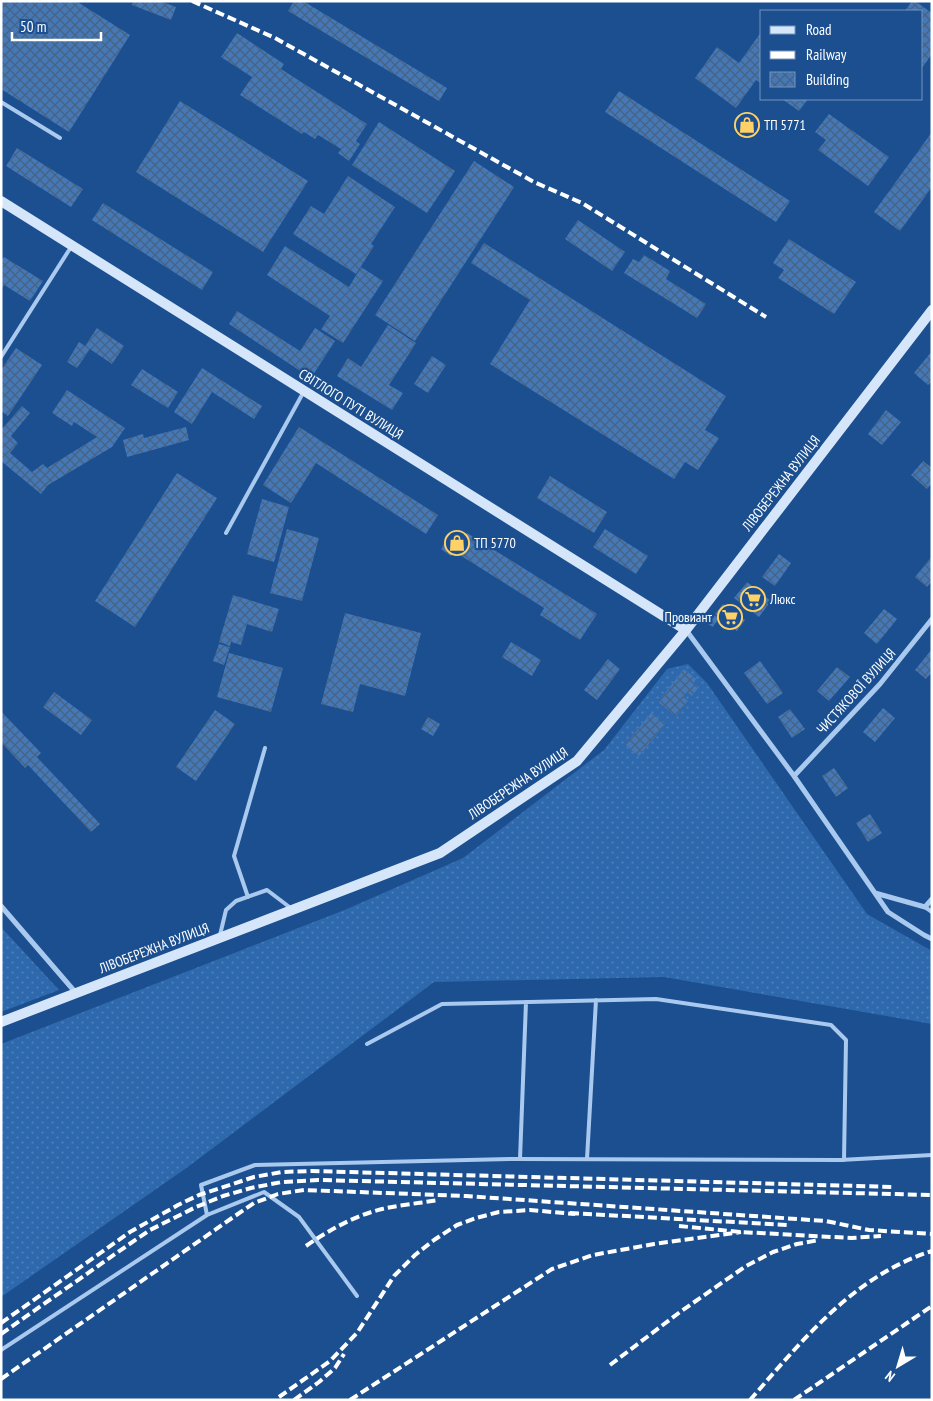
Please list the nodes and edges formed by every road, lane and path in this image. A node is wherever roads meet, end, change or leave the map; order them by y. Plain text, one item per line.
1 (1, 102) edge
2 (60, 138) dead end
3 (1, 201) edge
4 (72, 245) junction
5 (930, 317) edge
6 (1, 357) edge
7 (304, 391) junction
8 (226, 533) dead end
9 (932, 619) edge
10 (686, 630) junction
11 (265, 748) dead end
12 (794, 776) junction
13 (874, 893) junction
14 (248, 897) junction
15 (932, 900) edge
16 (1, 906) edge
17 (926, 907) junction
18 (292, 910) junction
19 (932, 912) edge
20 (220, 938) junction
21 (932, 939) edge
22 (76, 993) junction
23 (596, 1000) junction
24 (526, 1002) junction
25 (1, 1022) edge
26 (367, 1044) dead end
27 (932, 1154) edge
28 (520, 1159) junction
29 (587, 1159) junction
30 (844, 1160) junction
31 (207, 1215) junction
32 (357, 1296) dead end
33 (1, 1350) edge

1 - 2 lane
3 - 4 main road, СВІТЛОГО ПУТІ ВУЛИЦЯ
4 - 6 lane
4 - 7 main road, СВІТЛОГО ПУТІ ВУЛИЦЯ
5 - 10 main road, ЛІВОБЕРЕЖНА ВУЛИЦЯ
7 - 8 lane
7 - 10 main road, СВІТЛОГО ПУТІ ВУЛИЦЯ
9 - 12 street, ЧИСТЯКОВОЇ ВУЛИЦЯ
10 - 12 street
10 - 18 main road, ЛІВОБЕРЕЖНА ВУЛИЦЯ
11 - 14 lane
12 - 13 street
13 - 17 street
13 - 21 street
14 - 18 lane
14 - 20 lane
15 - 17 street
16 - 22 street
17 - 19 lane
18 - 20 main road, ЛІВОБЕРЕЖНА ВУЛИЦЯ
20 - 22 main road, ЛІВОБЕРЕЖНА ВУЛИЦЯ
22 - 25 main road, ЛІВОБЕРЕЖНА ВУЛИЦЯ
23 - 24 lane
23 - 29 lane
23 - 30 lane
24 - 26 lane
24 - 28 lane
27 - 30 lane
28 - 29 lane
28 - 31 lane
29 - 30 lane
31 - 32 lane
31 - 33 lane

